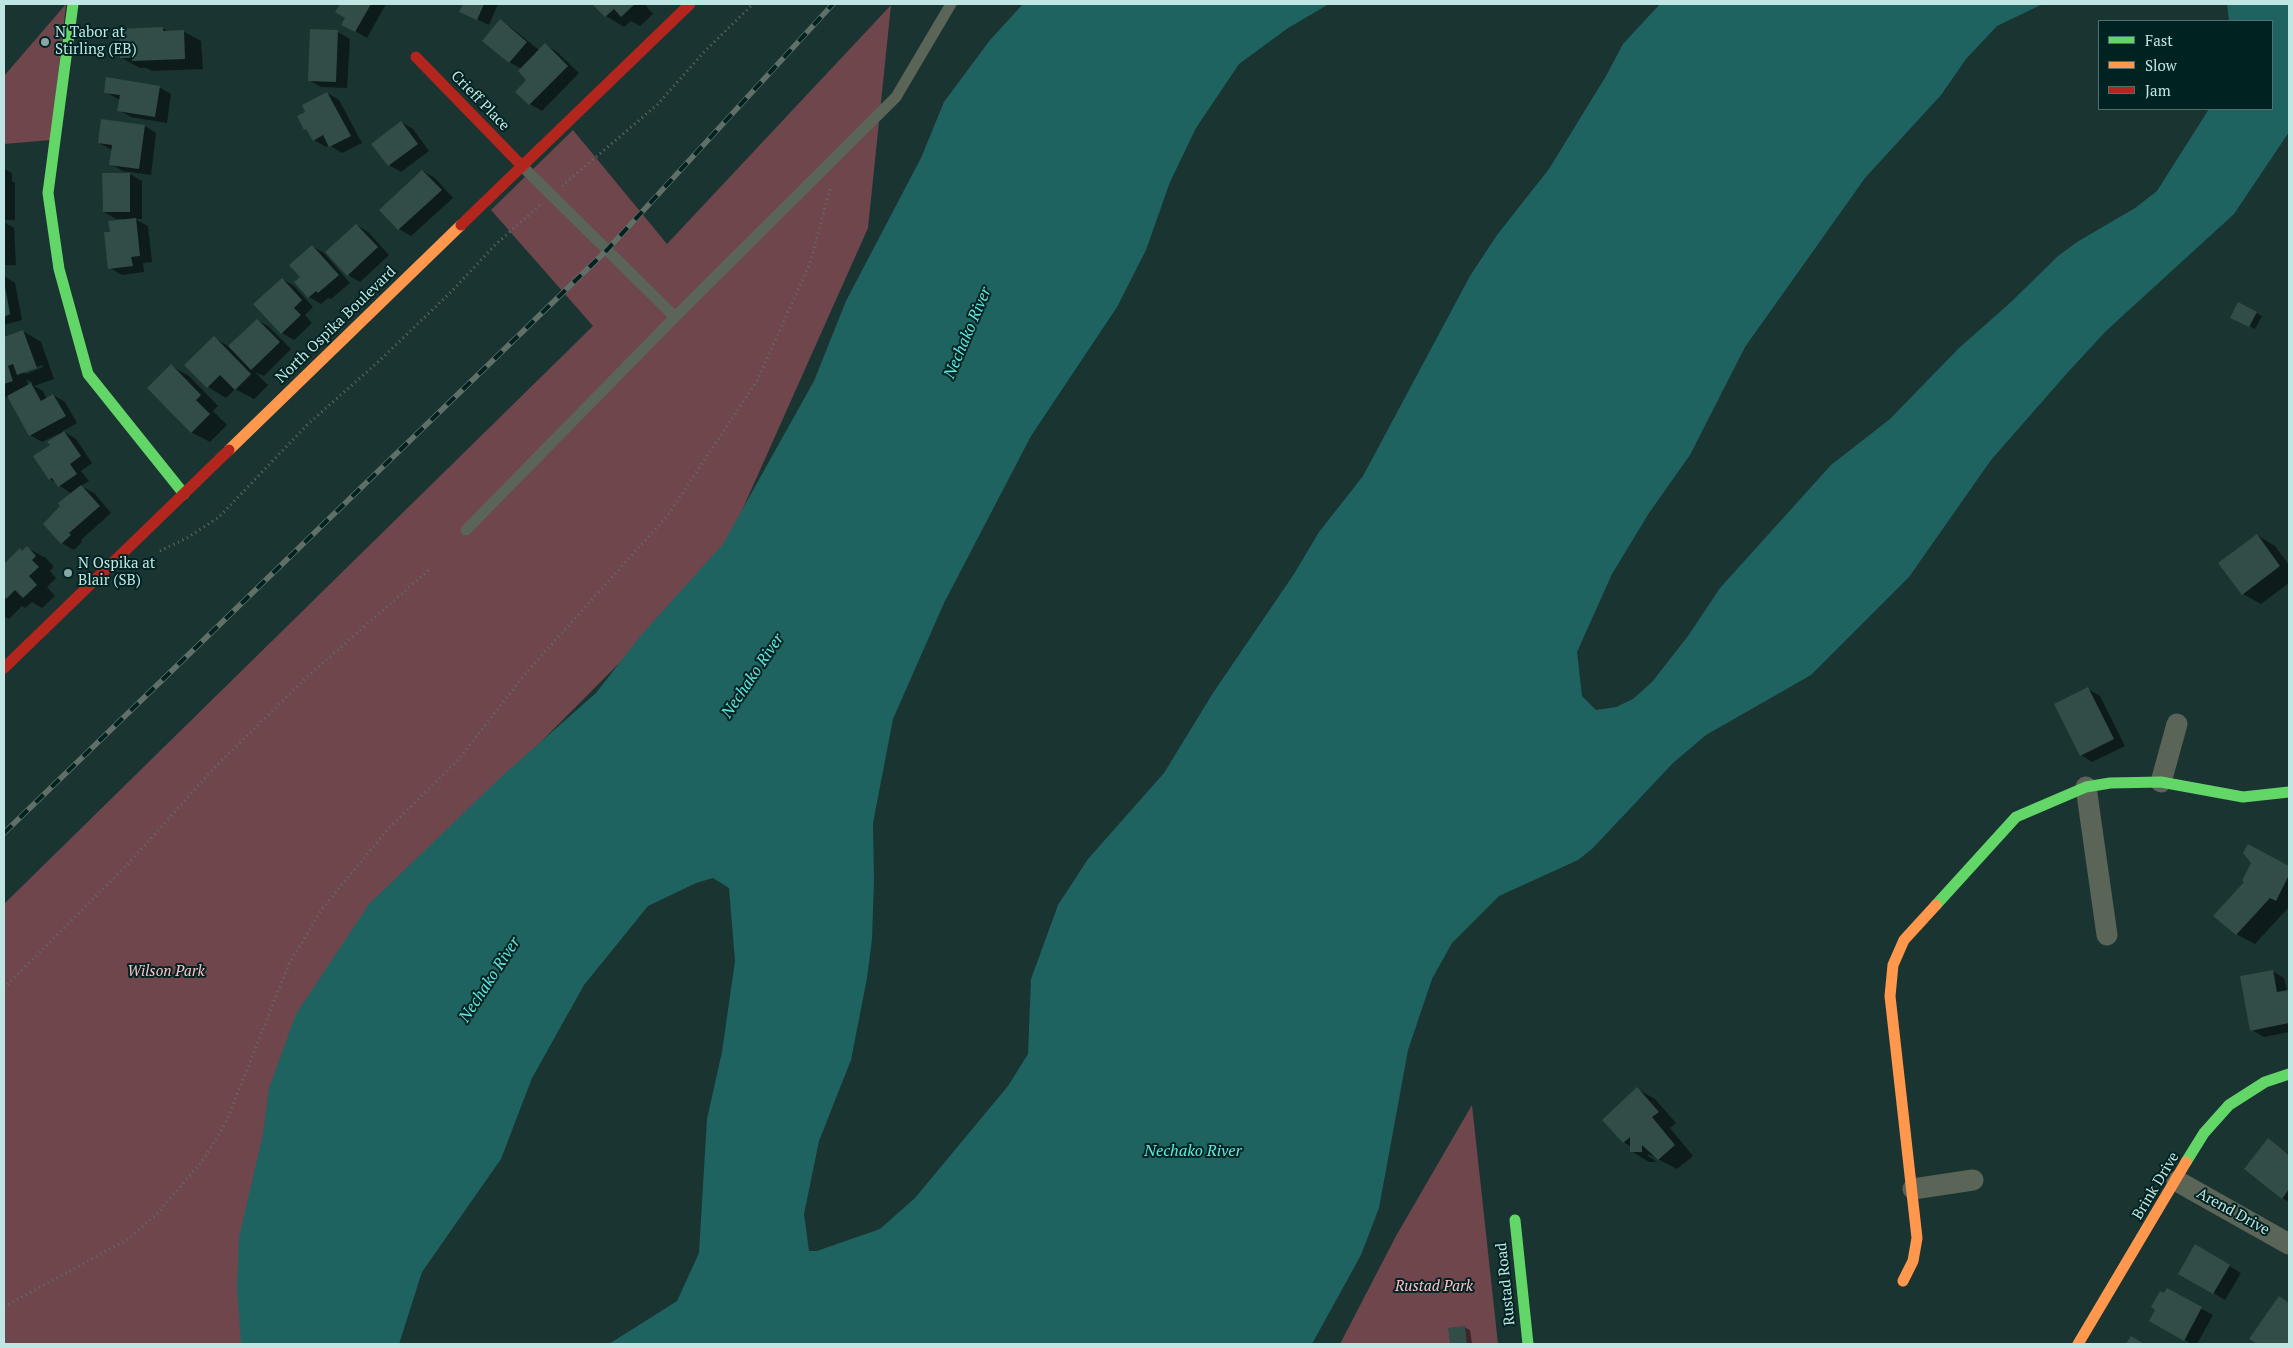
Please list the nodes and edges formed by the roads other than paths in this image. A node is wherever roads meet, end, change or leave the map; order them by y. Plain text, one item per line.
1 (73, 4) edge
2 (690, 4) edge
3 (951, 4) edge
4 (416, 57) dead end
5 (522, 166) junction
6 (675, 317) junction
7 (184, 494) junction
8 (466, 530) dead end
9 (4, 668) edge
10 (2177, 724) dead end
11 (2161, 782) junction
12 (2086, 787) junction
13 (2289, 792) edge
14 (2107, 934) dead end
15 (2289, 1074) edge
16 (1973, 1180) dead end
17 (2177, 1181) junction
18 (1913, 1190) junction
19 (1515, 1220) dead end
20 (2289, 1244) edge
21 (1903, 1281) dead end
22 (1528, 1344) edge
23 (2078, 1344) edge

1 - 7 street
2 - 5 street, North Ospika Boulevard
3 - 6 lane
4 - 5 street, Crieff Place
5 - 6 lane
5 - 7 street, North Ospika Boulevard
6 - 8 lane
7 - 9 street, North Ospika Boulevard
10 - 11 street
11 - 12 street
11 - 13 street
12 - 14 street
12 - 18 street
15 - 17 street, Brink Drive
16 - 18 street
17 - 20 street, Arend Drive
17 - 23 street, Brink Drive
18 - 21 street
19 - 22 street, Rustad Road

